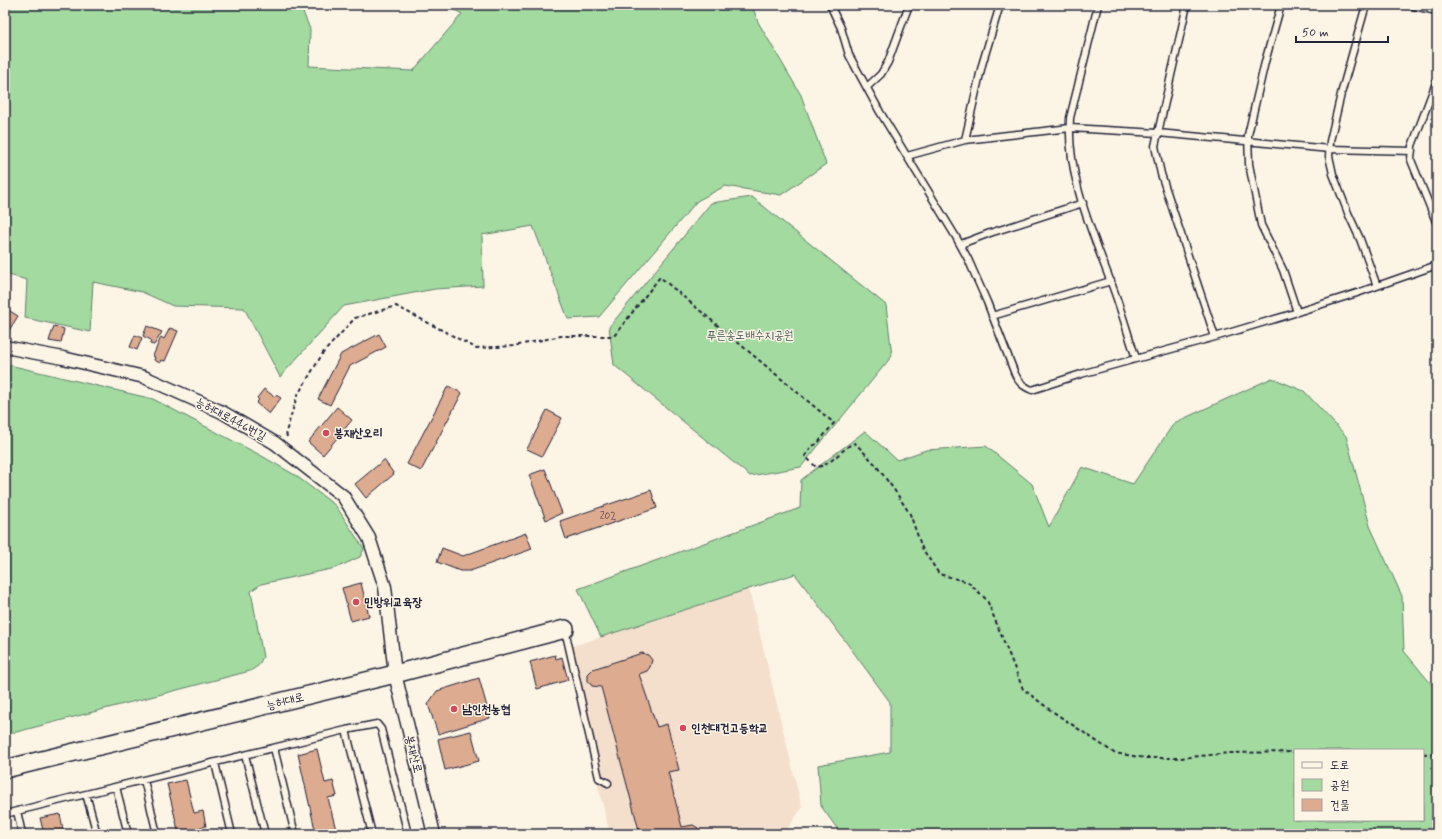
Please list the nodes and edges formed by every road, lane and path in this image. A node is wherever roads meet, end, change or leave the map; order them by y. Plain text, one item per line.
1 (830, 5) edge
2 (909, 5) edge
3 (1000, 5) edge
4 (1098, 5) edge
5 (1187, 5) edge
6 (1281, 5) edge
7 (1366, 5) edge
8 (1409, 5) edge
9 (1437, 11) edge
10 (1437, 80) edge
11 (867, 87) junction
12 (1070, 128) junction
13 (1158, 133) junction
14 (965, 140) junction
15 (1248, 141) junction
16 (1330, 149) junction
17 (1412, 152) junction
18 (907, 156) junction
19 (1083, 203) junction
20 (1437, 224) edge
21 (960, 244) junction
22 (1437, 265) edge
23 (1111, 281) junction
24 (1377, 286) junction
25 (1297, 312) junction
26 (992, 316) junction
27 (1215, 337) junction
28 (5, 348) edge
29 (1136, 358) junction
30 (288, 442) dead end
31 (564, 629) joint
32 (395, 674) junction
33 (346, 730) junction
34 (274, 748) junction
35 (1294, 752) edge
36 (1437, 753) edge
37 (1424, 754) edge
38 (246, 755) junction
39 (215, 762) junction
40 (5, 769) edge
41 (144, 780) junction
42 (608, 783) dead end
43 (116, 787) junction
44 (86, 794) junction
45 (17, 811) junction
46 (5, 814) edge
47 (22, 834) edge
48 (97, 834) edge
49 (128, 834) edge
50 (157, 834) edge
51 (232, 834) edge
52 (264, 834) edge
53 (295, 834) edge
54 (372, 834) edge
55 (408, 834) edge
56 (434, 834) edge

1 - 11 lane
2 - 11 lane
3 - 14 lane
4 - 12 lane
5 - 13 lane
6 - 15 lane
7 - 16 lane
8 - 9 lane
10 - 17 lane
11 - 18 lane
12 - 13 lane
12 - 14 lane
12 - 19 lane
13 - 15 lane
13 - 27 lane
14 - 18 lane
15 - 16 lane
15 - 25 lane
16 - 17 lane
16 - 24 lane
17 - 20 lane
18 - 21 lane
19 - 21 lane
19 - 23 lane
21 - 26 lane
22 - 24 lane
23 - 26 lane
23 - 29 lane
24 - 25 lane
25 - 27 lane
26 - 29 lane
27 - 29 lane
28 - 32 street, 능허대로446번길
30 - 35 path
31 - 32 main road, 능허대로
31 - 42 lane
32 - 40 main road, 능허대로
32 - 56 street, 봉재산로
33 - 34 lane
33 - 54 lane
33 - 55 lane
34 - 38 lane
34 - 53 lane
36 - 37 path
38 - 39 lane
38 - 52 lane
39 - 41 lane
39 - 51 lane
41 - 43 lane
41 - 50 lane
43 - 44 lane
43 - 49 lane
44 - 45 lane
44 - 48 lane
45 - 46 lane
45 - 47 lane

